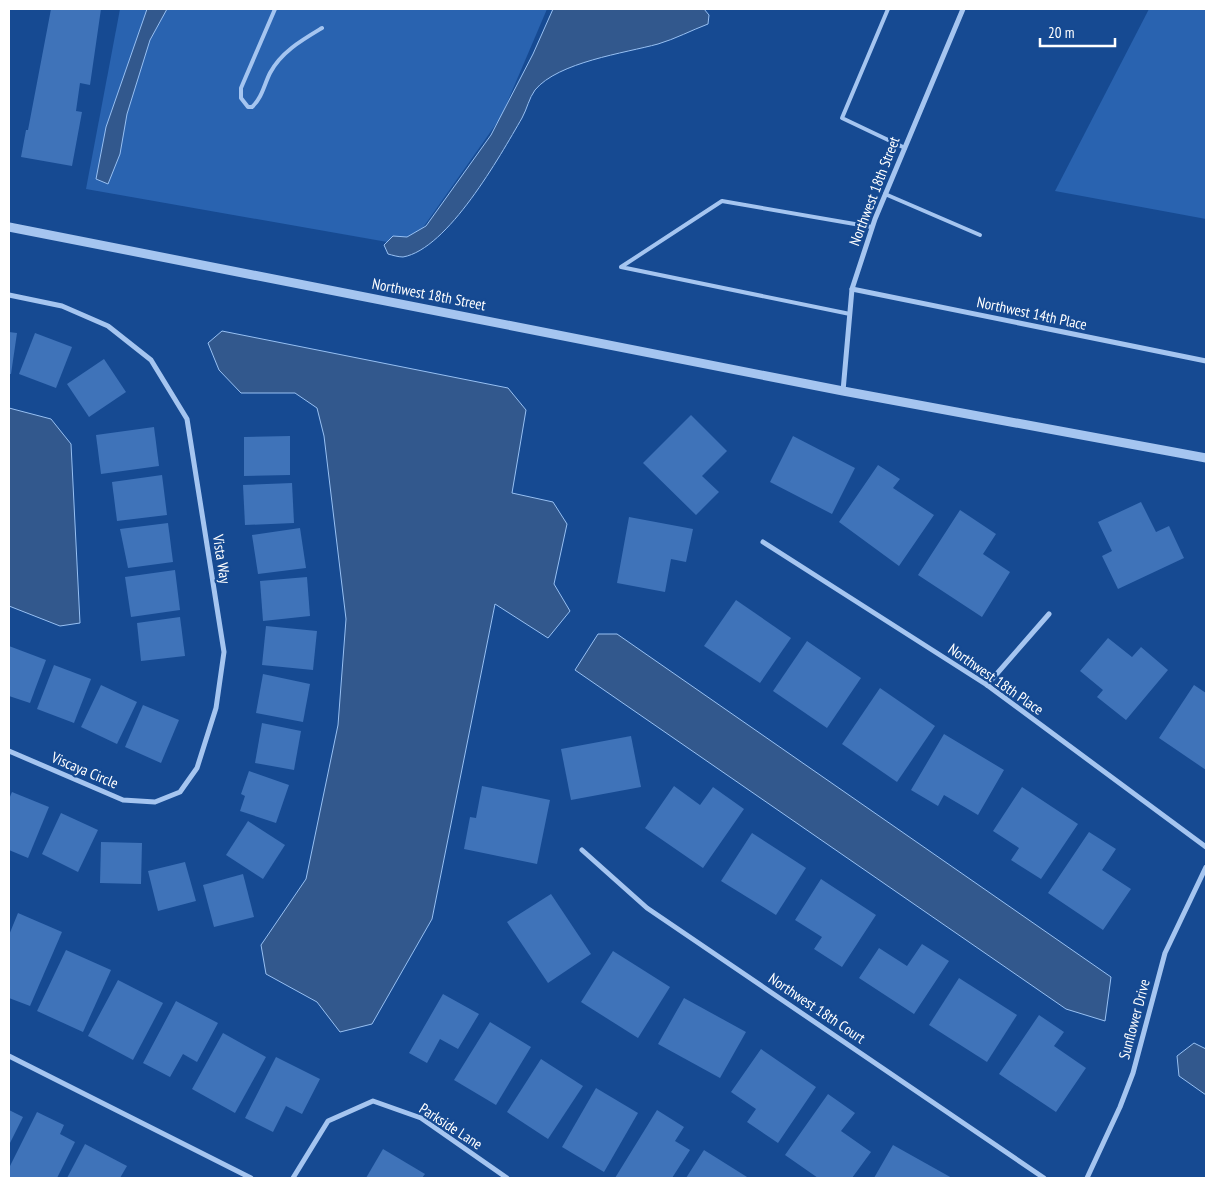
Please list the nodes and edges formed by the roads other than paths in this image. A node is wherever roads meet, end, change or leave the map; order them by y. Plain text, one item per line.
1 (275, 9) edge
2 (888, 9) edge
3 (963, 9) edge
4 (322, 28) dead end
5 (904, 148) junction
6 (885, 194) junction
7 (9, 227) edge
8 (872, 228) junction
9 (980, 235) dead end
10 (852, 289) junction
11 (9, 295) edge
12 (850, 314) junction
13 (1206, 361) edge
14 (843, 391) junction
15 (1206, 458) edge
16 (763, 542) dead end
17 (1049, 614) dead end
18 (987, 685) junction
19 (9, 751) edge
20 (154, 802) joint
21 (1206, 847) edge
22 (582, 850) dead end
23 (1206, 867) edge
24 (9, 1056) edge
25 (251, 1178) edge
26 (293, 1178) edge
27 (507, 1178) edge
28 (1044, 1178) edge
29 (1088, 1178) edge

1 - 4 lane
2 - 5 lane
3 - 5 street, Northwest 18th Street
5 - 6 street, Northwest 18th Street
6 - 8 street, Northwest 18th Street
6 - 9 lane
7 - 14 street, Northwest 18th Street
8 - 10 street, Northwest 18th Street
8 - 12 lane
10 - 12 street, Northwest 18th Street
10 - 13 street, Northwest 14th Place
11 - 20 street, Vista Way
12 - 14 street, Northwest 18th Street
14 - 15 street, Northwest 18th Street
16 - 18 street, Northwest 18th Place
17 - 18 street
18 - 21 street, Northwest 18th Place
19 - 20 street, Viscaya Circle
22 - 28 street, Northwest 18th Court
23 - 29 street, Sunflower Drive
24 - 25 street
26 - 27 street, Parkside Lane

